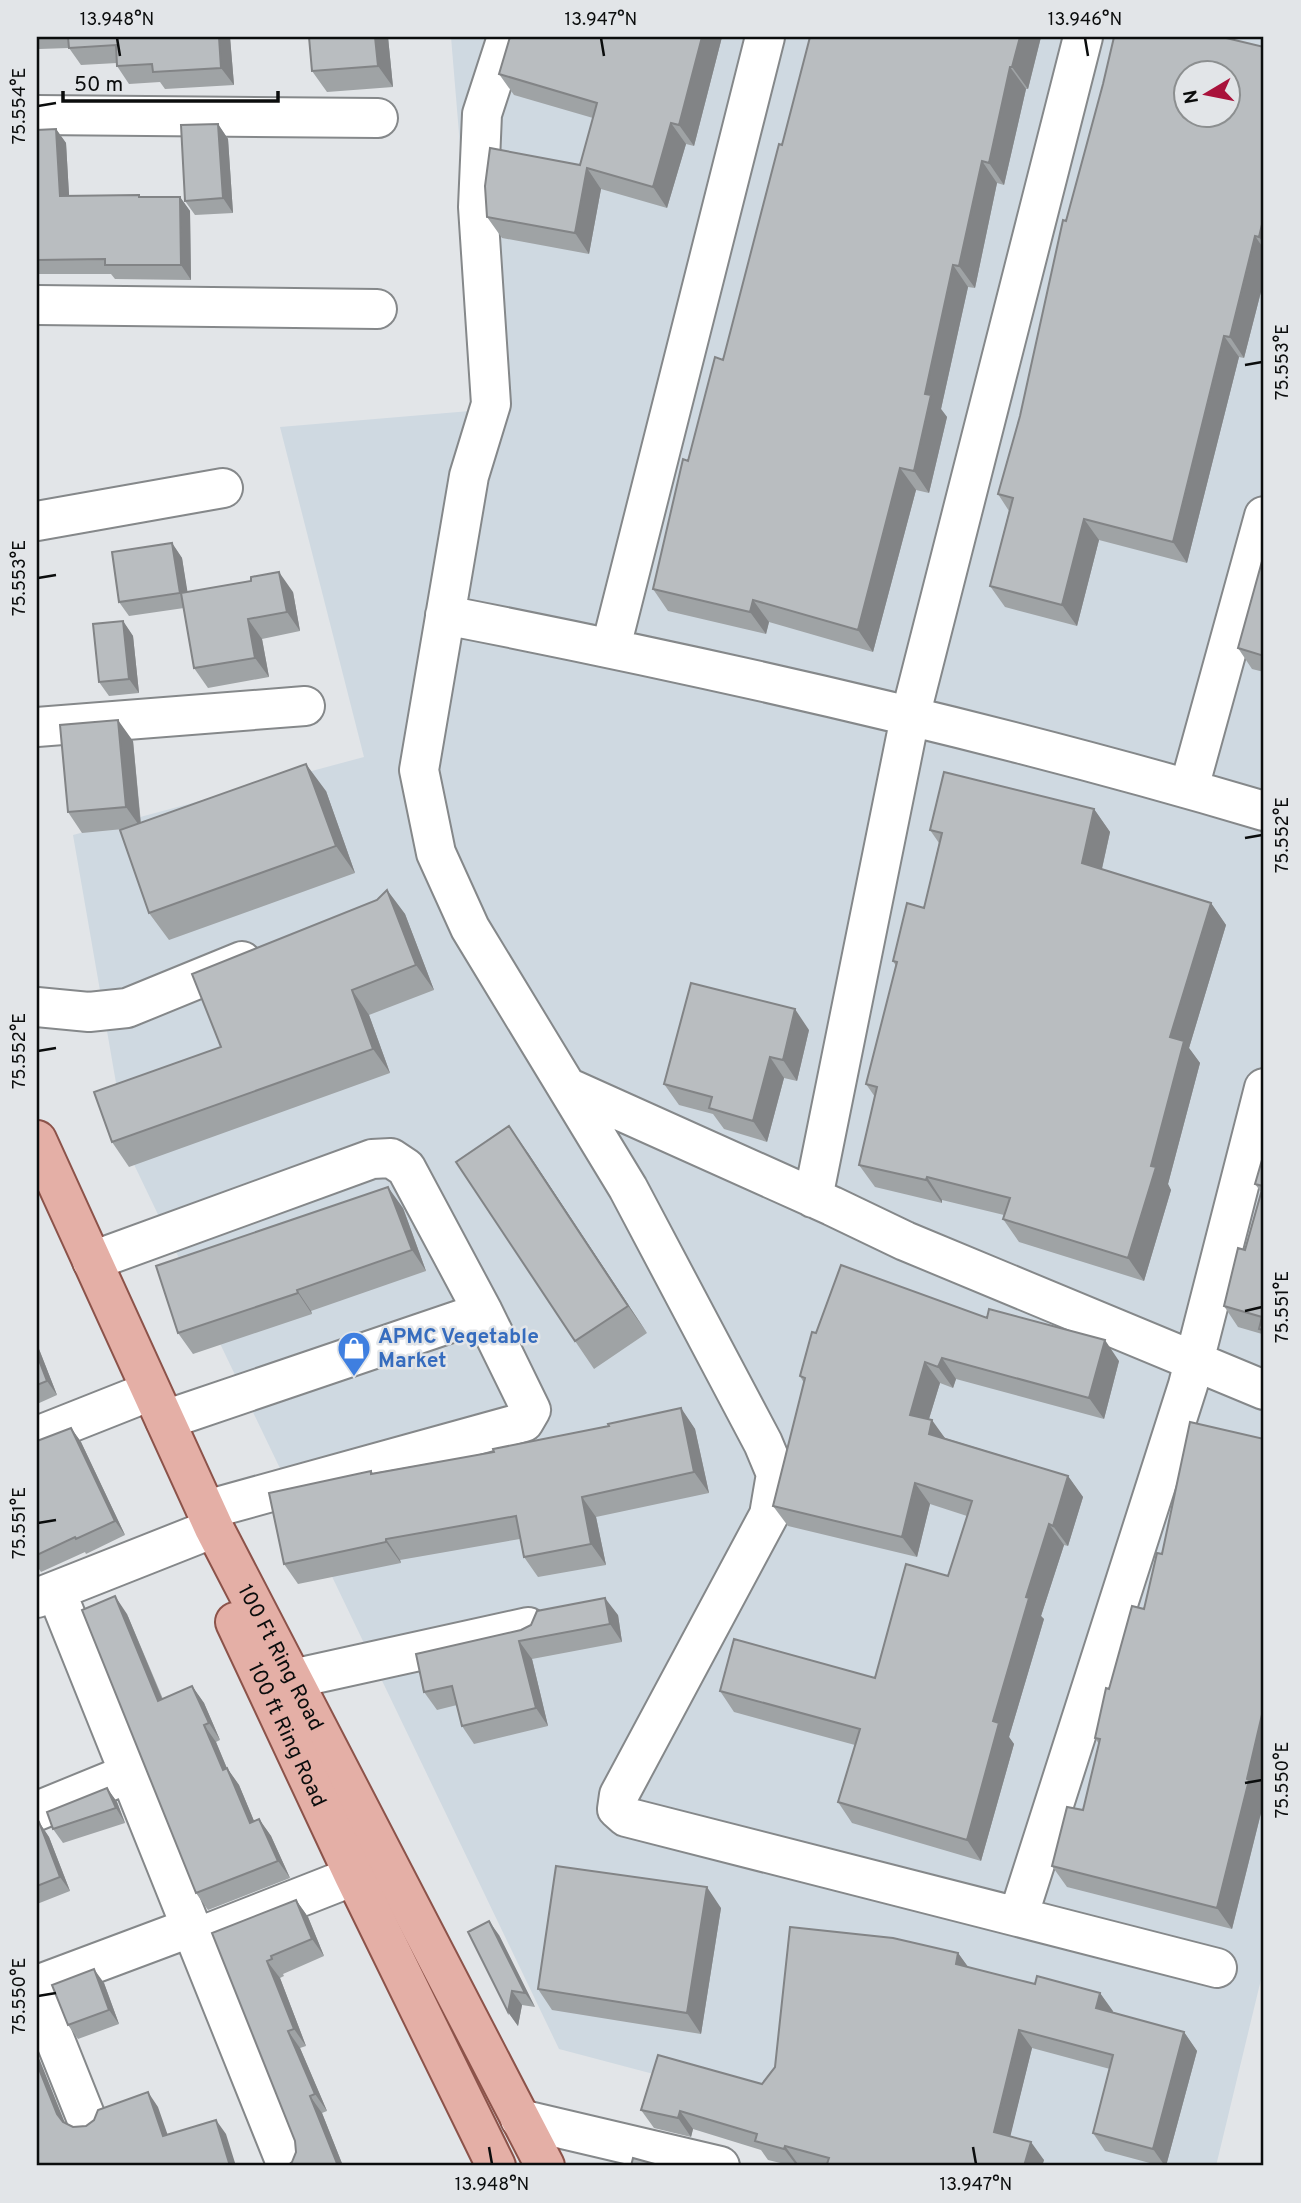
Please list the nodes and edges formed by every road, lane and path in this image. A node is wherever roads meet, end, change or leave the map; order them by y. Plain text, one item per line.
1 (507, 37) edge
2 (765, 37) edge
3 (1083, 37) edge
4 (37, 115) edge
5 (378, 118) dead end
6 (37, 305) edge
7 (377, 309) dead end
8 (223, 488) dead end
9 (1264, 516) edge
10 (37, 521) edge
11 (445, 615) junction
12 (611, 648) junction
13 (305, 706) dead end
14 (911, 716) junction
15 (37, 727) edge
16 (1189, 788) junction
17 (1264, 811) edge
18 (269, 950) edge
19 (37, 1007) edge
20 (567, 1087) junction
21 (1264, 1088) edge
22 (37, 1140) edge
23 (37, 1184) edge
24 (813, 1198) junction
25 (92, 1261) junction
26 (483, 1312) junction
27 (1194, 1361) junction
28 (1264, 1391) edge
29 (133, 1398) junction
30 (165, 1420) junction
31 (37, 1436) edge
32 (205, 1525) junction
33 (47, 1594) edge
34 (528, 1627) edge
35 (292, 1679) junction
36 (130, 1773) junction
37 (37, 1811) edge
38 (354, 1875) junction
39 (1018, 1917) junction
40 (194, 1933) junction
41 (1217, 1968) dead end
42 (37, 1985) edge
43 (37, 1995) edge
44 (520, 2119) junction
45 (87, 2120) dead end
46 (287, 2166) edge
47 (496, 2166) edge
48 (545, 2166) edge
49 (720, 2166) edge

1 - 11 street
2 - 12 street
3 - 14 street
4 - 5 street
6 - 7 street
8 - 10 street
9 - 16 street
11 - 12 street
11 - 20 street
12 - 14 street
13 - 15 street
14 - 16 street
14 - 24 street
16 - 17 street
18 - 19 street
20 - 24 street
20 - 39 street
21 - 27 street
22 - 25 main road, 100 Ft Ring Road
23 - 29 main road, 100 ft Ring Road
24 - 27 street
25 - 26 street
25 - 30 main road, 100 Ft Ring Road
26 - 30 street
26 - 32 street
27 - 28 street
27 - 39 street
29 - 31 street
29 - 32 main road, 100 ft Ring Road
30 - 32 main road, 100 Ft Ring Road
32 - 33 street
32 - 35 main road, 100 Ft Ring Road
32 - 38 main road, 100 ft Ring Road
33 - 36 street
34 - 35 street
35 - 44 main road, 100 Ft Ring Road
36 - 37 street
36 - 40 street
38 - 40 street
38 - 47 main road, 100 ft Ring Road
39 - 41 street
40 - 42 street
40 - 46 street
43 - 45 street
44 - 48 main road, 100 Ft Ring Road
44 - 49 street

